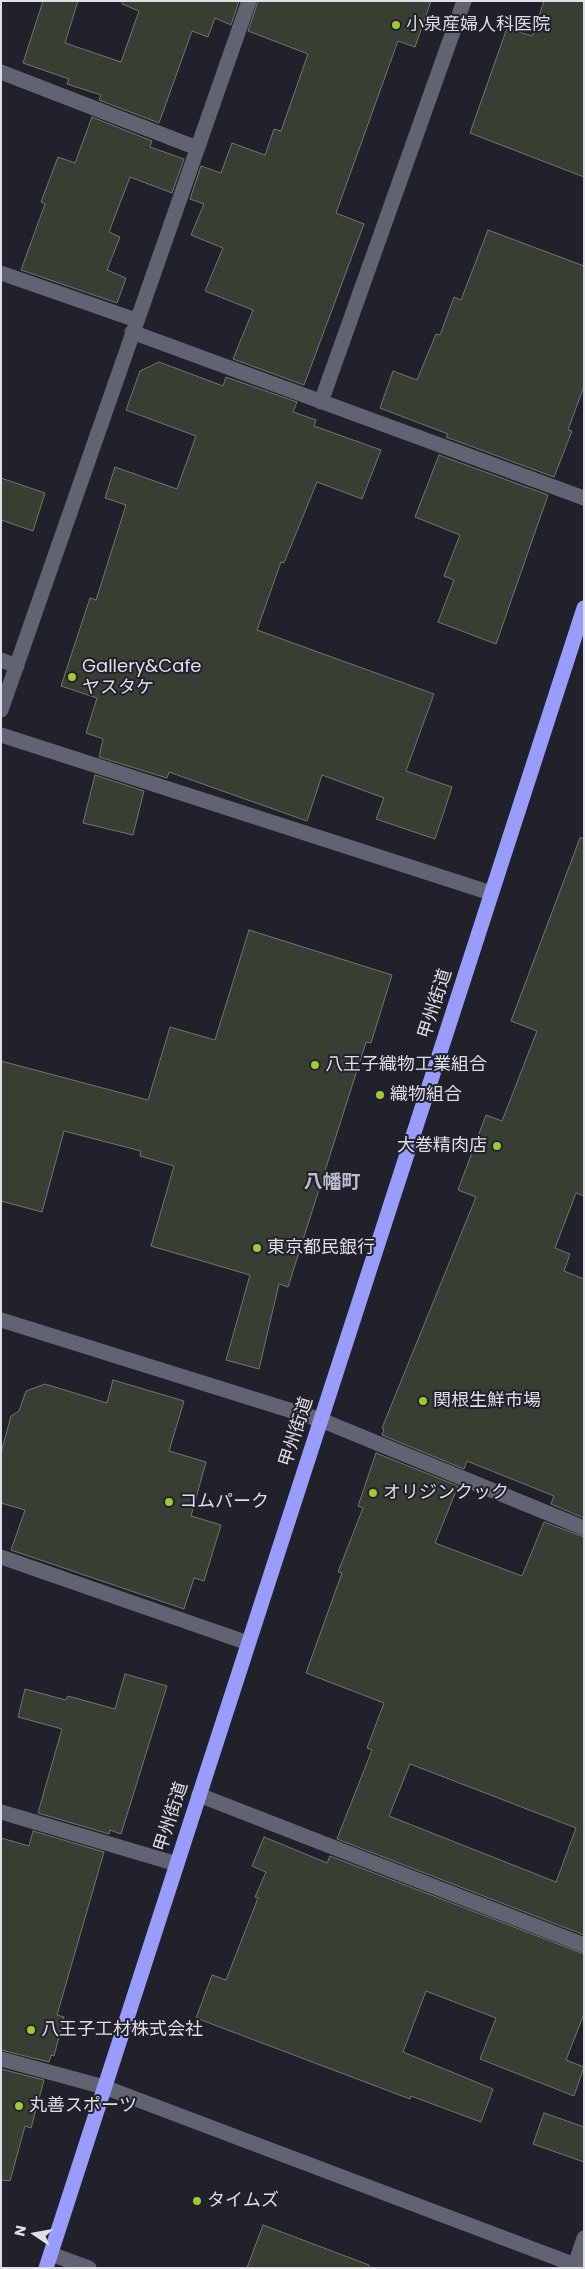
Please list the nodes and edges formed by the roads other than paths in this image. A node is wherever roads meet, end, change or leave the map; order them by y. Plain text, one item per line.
1 (248, 1) edge
2 (464, 1) edge
3 (1, 72) edge
4 (196, 148) junction
5 (1, 272) edge
6 (134, 326) junction
7 (321, 402) junction
8 (584, 498) edge
9 (584, 608) edge
10 (1, 660) edge
11 (17, 666) junction
12 (1, 710) edge
13 (1, 735) edge
14 (492, 893) junction
15 (1, 1320) edge
16 (321, 1420) junction
17 (584, 1528) edge
18 (1, 1557) edge
19 (248, 1643) junction
20 (199, 1795) junction
21 (1, 1812) edge
22 (177, 1864) junction
23 (584, 1945) edge
24 (1, 2059) edge
25 (104, 2087) junction
26 (584, 2238) edge
27 (48, 2261) edge
28 (577, 2267) edge
29 (89, 2268) edge

1 - 4 street
2 - 7 street
3 - 4 street
4 - 6 street
5 - 6 street
6 - 7 street
6 - 11 street
7 - 8 street
9 - 14 highway, 甲州街道
10 - 11 street
11 - 12 street
13 - 14 street
14 - 16 highway, 甲州街道
15 - 16 street
16 - 17 street
16 - 19 highway, 甲州街道
18 - 19 street
19 - 20 highway, 甲州街道
20 - 22 highway, 甲州街道
20 - 23 street
21 - 22 street
22 - 25 highway, 甲州街道
24 - 25 street
25 - 27 highway, 甲州街道
25 - 28 street
26 - 28 street
27 - 29 street

